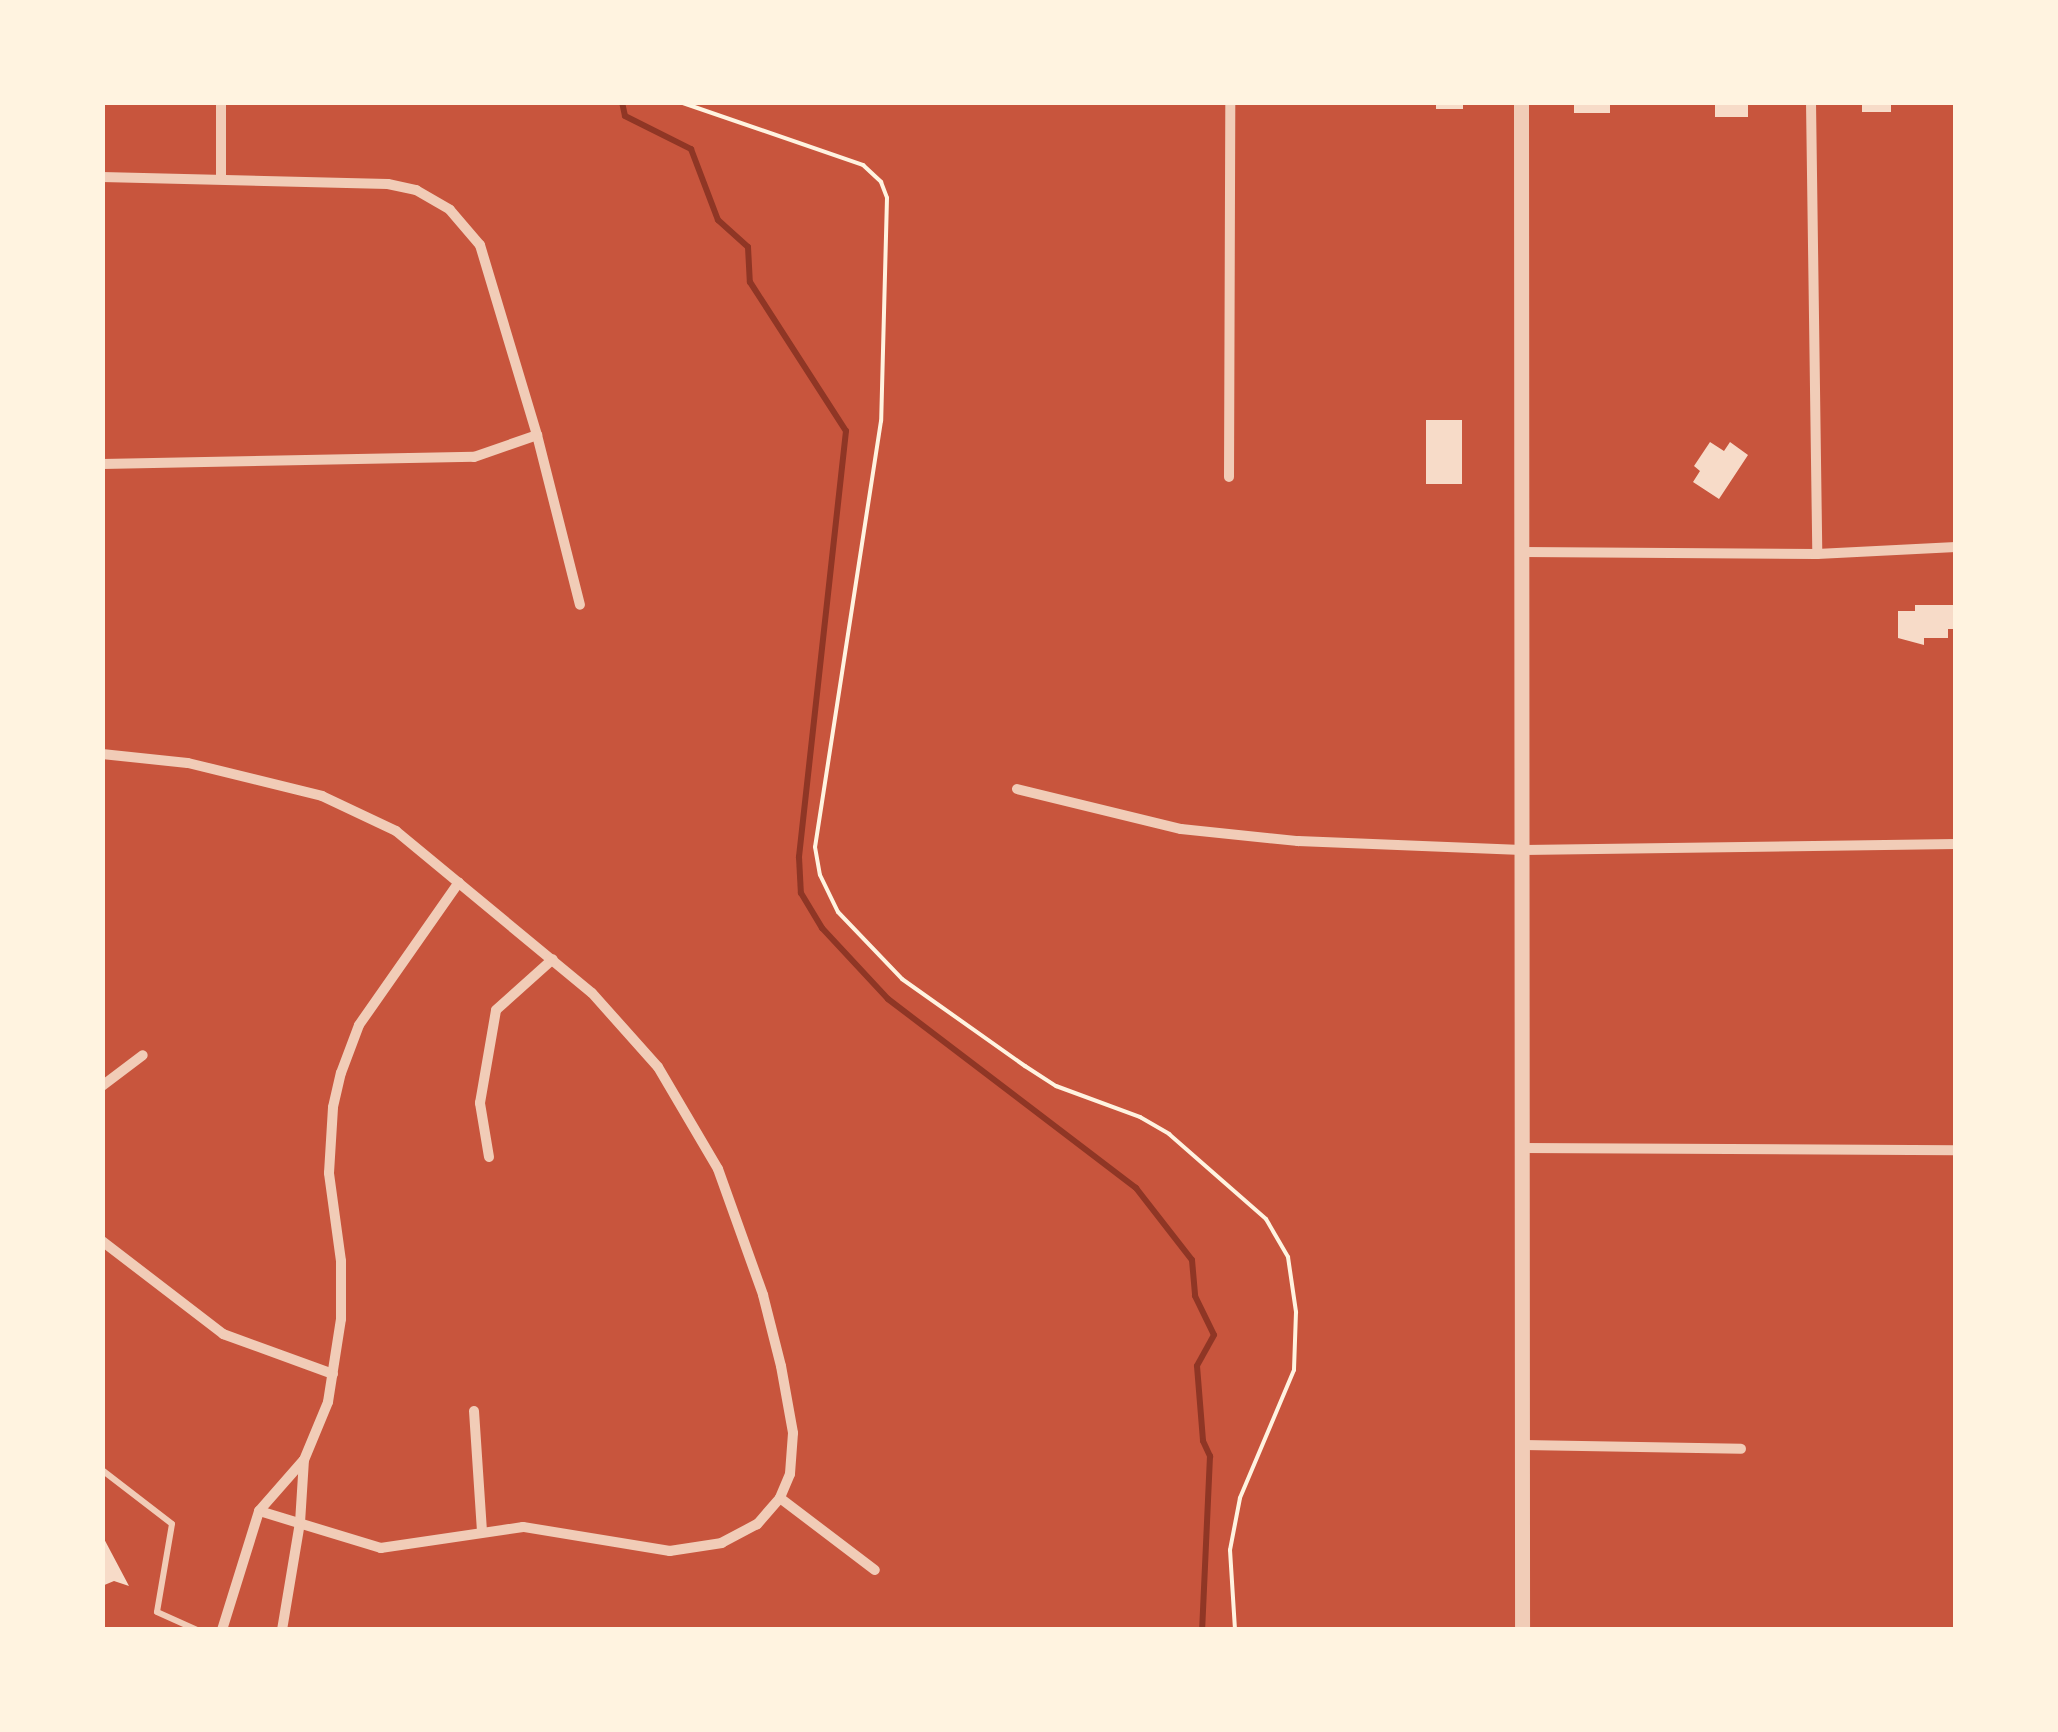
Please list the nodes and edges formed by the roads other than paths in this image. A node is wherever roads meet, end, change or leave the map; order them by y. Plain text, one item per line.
1 (220, 102) edge
2 (1230, 102) edge
3 (1520, 102) edge
4 (1810, 102) edge
5 (221, 176) junction
6 (102, 177) edge
7 (538, 435) junction
8 (102, 464) edge
9 (1229, 477) dead end
10 (1956, 547) edge
11 (1523, 552) junction
12 (1817, 554) junction
13 (580, 605) dead end
14 (102, 754) edge
15 (1017, 789) dead end
16 (1956, 844) edge
17 (1522, 850) junction
18 (458, 882) junction
19 (553, 959) junction
20 (143, 1054) dead end
21 (102, 1086) edge
22 (1522, 1148) junction
23 (1956, 1150) edge
24 (489, 1157) dead end
25 (102, 1241) edge
26 (333, 1374) junction
27 (474, 1412) dead end
28 (1522, 1445) junction
29 (1741, 1449) dead end
30 (304, 1460) junction
31 (102, 1470) edge
32 (780, 1498) junction
33 (259, 1511) junction
34 (300, 1524) junction
35 (482, 1531) junction
36 (874, 1570) dead end
37 (197, 1630) edge
38 (222, 1630) edge
39 (282, 1630) edge
40 (1522, 1630) edge

1 - 5 street
2 - 9 street
3 - 11 street
4 - 12 street
5 - 6 street
5 - 7 street
7 - 8 street
7 - 13 street
10 - 12 street
11 - 12 street
11 - 17 street
14 - 18 street
15 - 17 street
16 - 17 street
17 - 22 street
18 - 19 street
18 - 26 street
19 - 24 street
19 - 32 street
20 - 21 street
22 - 23 street
22 - 28 street
25 - 26 street
26 - 30 street
27 - 35 street
28 - 29 street
28 - 40 street
30 - 33 street
30 - 34 street
31 - 37 lane
32 - 35 street
32 - 36 street
33 - 34 street
33 - 38 street
34 - 35 street
34 - 39 street

